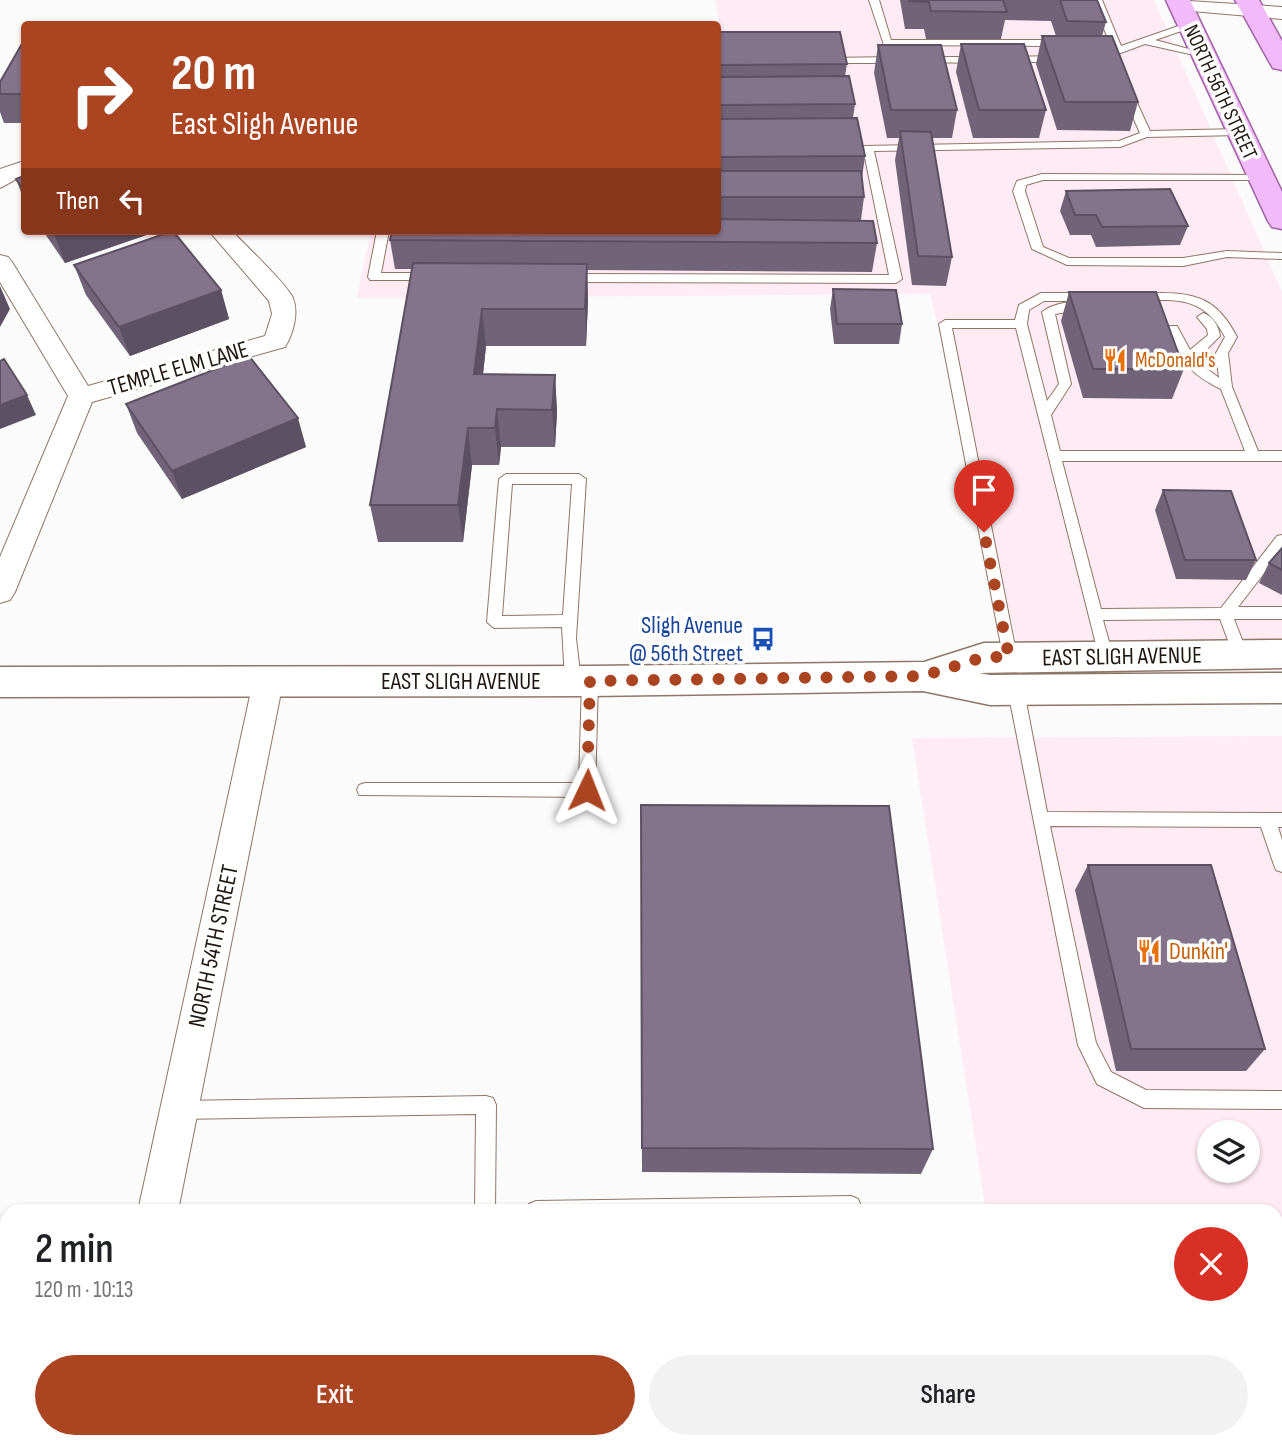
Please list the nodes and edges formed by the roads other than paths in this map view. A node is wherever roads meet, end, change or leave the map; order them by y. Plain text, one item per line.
1 (874, 0) edge
2 (1097, 0) edge
3 (1250, 6) edge
4 (1183, 10) edge
5 (1282, 13) edge
6 (1144, 41) junction
7 (1203, 54) junction
8 (1080, 55) junction
9 (1115, 55) junction
10 (813, 61) edge
11 (1282, 63) edge
12 (1123, 84) edge
13 (1240, 132) junction
14 (1146, 134) junction
15 (21, 169) edge
16 (1261, 177) junction
17 (0, 181) edge
18 (1282, 221) edge
19 (224, 235) edge
20 (382, 235) edge
21 (1282, 256) edge
22 (0, 262) edge
23 (443, 277) edge
24 (553, 278) edge
25 (1123, 303) junction
26 (1021, 324) junction
27 (1173, 329) edge
28 (1189, 361) junction
29 (1226, 387) junction
30 (81, 396) junction
31 (1044, 415) junction
32 (1055, 456) junction
33 (1253, 456) junction
34 (1282, 456) edge
35 (1282, 540) edge
36 (0, 592) edge
37 (1225, 613) junction
38 (1282, 613) edge
39 (1094, 615) junction
40 (569, 621) junction
41 (1282, 654) edge
42 (1240, 655) junction
43 (1105, 656) junction
44 (1013, 674) junction
45 (582, 681) junction
46 (0, 682) edge
47 (268, 682) junction
48 (1282, 688) edge
49 (365, 790) dead end
50 (1040, 819) junction
51 (1274, 820) edge
52 (1282, 865) edge
53 (1282, 1100) edge
54 (179, 1110) junction
55 (159, 1204) edge
56 (485, 1204) edge

1 - 8 lane
2 - 9 lane
3 - 4 street
3 - 5 street
3 - 11 main road
4 - 6 lane
4 - 7 main road, NORTH 56TH STREET
6 - 7 lane
6 - 9 lane
7 - 13 main road, NORTH 56TH STREET
8 - 9 lane
8 - 10 lane
12 - 14 lane
13 - 14 lane
13 - 16 main road, NORTH 56TH STREET
14 - 24 lane
15 - 17 street
16 - 18 main road, NORTH 56TH STREET
16 - 21 lane
19 - 30 street, TEMPLE ELM LANE
20 - 23 lane
22 - 30 street
25 - 26 lane
25 - 28 lane
25 - 29 lane
25 - 31 lane
26 - 31 lane
26 - 44 lane
27 - 28 lane
28 - 29 lane
29 - 33 lane
30 - 36 street
31 - 32 lane
32 - 33 lane
32 - 39 lane
33 - 34 lane
35 - 37 lane
37 - 38 lane
37 - 39 lane
37 - 42 lane
39 - 43 lane
40 - 40 lane
40 - 45 lane
41 - 42 street, EAST SLIGH AVENUE
42 - 43 street, EAST SLIGH AVENUE
43 - 44 street, EAST SLIGH AVENUE
44 - 45 street, EAST SLIGH AVENUE
44 - 48 street, EAST SLIGH AVENUE
44 - 50 lane
45 - 47 street, EAST SLIGH AVENUE
45 - 49 lane
46 - 47 street, EAST SLIGH AVENUE
47 - 54 street, NORTH 54TH STREET
50 - 51 lane
50 - 53 lane
51 - 52 lane
54 - 55 street, NORTH 54TH STREET
54 - 56 lane

